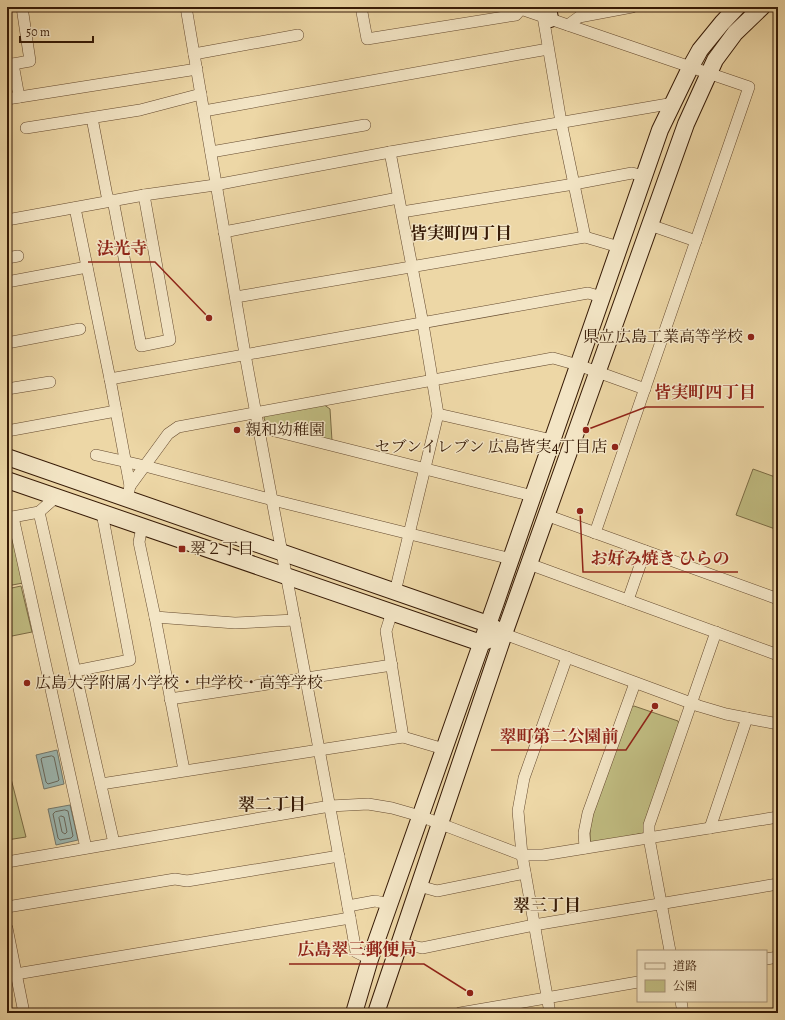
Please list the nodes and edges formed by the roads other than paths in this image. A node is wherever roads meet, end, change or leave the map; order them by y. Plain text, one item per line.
1 (22, 7) edge
2 (186, 7) edge
3 (361, 7) edge
4 (632, 7) edge
5 (737, 7) edge
6 (762, 7) edge
7 (518, 8) edge
8 (547, 14) edge
9 (568, 25) junction
10 (298, 34) dead end
11 (548, 49) junction
12 (194, 54) junction
13 (10, 65) edge
14 (690, 68) junction
15 (197, 69) junction
16 (708, 74) junction
17 (201, 94) junction
18 (19, 97) junction
19 (7, 99) edge
20 (674, 103) junction
21 (204, 112) junction
22 (92, 118) junction
23 (561, 122) junction
24 (365, 125) dead end
25 (26, 128) dead end
26 (210, 152) junction
27 (390, 152) junction
28 (644, 176) junction
29 (215, 184) junction
30 (574, 184) junction
31 (144, 195) junction
32 (398, 198) junction
33 (111, 201) junction
34 (76, 208) junction
35 (402, 212) junction
36 (7, 220) edge
37 (650, 225) junction
38 (224, 232) junction
39 (585, 237) junction
40 (696, 241) junction
41 (619, 247) junction
42 (412, 266) junction
43 (87, 267) junction
44 (7, 282) edge
45 (236, 297) junction
46 (602, 297) junction
47 (423, 324) junction
48 (80, 329) dead end
49 (7, 343) edge
50 (245, 354) junction
51 (578, 365) junction
52 (597, 372) junction
53 (110, 379) junction
54 (433, 380) junction
55 (50, 382) dead end
56 (7, 389) edge
57 (645, 389) junction
58 (116, 410) junction
59 (257, 414) junction
60 (438, 414) junction
61 (259, 427) junction
62 (7, 431) edge
63 (552, 440) junction
64 (96, 455) dead end
65 (7, 457) edge
66 (125, 462) junction
67 (145, 466) junction
68 (425, 468) junction
69 (7, 480) edge
70 (129, 492) junction
71 (533, 496) junction
72 (55, 498) junction
73 (273, 500) junction
74 (39, 512) junction
75 (102, 513) junction
76 (546, 515) junction
77 (10, 517) edge
78 (142, 527) junction
79 (595, 533) junction
80 (409, 534) junction
81 (644, 551) junction
82 (283, 552) junction
83 (511, 559) junction
84 (529, 564) junction
85 (286, 576) junction
86 (395, 592) junction
87 (778, 599) edge
88 (628, 600) junction
89 (392, 612) junction
90 (155, 617) junction
91 (295, 620) junction
92 (488, 624) junction
93 (716, 632) junction
94 (504, 634) junction
95 (481, 643) junction
96 (778, 655) edge
97 (567, 657) junction
98 (392, 664) junction
99 (75, 671) junction
100 (306, 677) junction
101 (635, 683) junction
102 (170, 699) junction
103 (691, 703) junction
104 (748, 718) junction
105 (778, 724) edge
106 (403, 737) junction
107 (444, 749) junction
108 (320, 750) junction
109 (184, 770) junction
110 (101, 784) junction
111 (330, 806) junction
112 (420, 816) junction
113 (778, 817) edge
114 (440, 825) junction
115 (710, 828) junction
116 (649, 838) junction
117 (114, 843) junction
118 (86, 848) junction
119 (585, 848) junction
120 (522, 855) junction
121 (339, 856) junction
122 (7, 862) edge
123 (525, 873) junction
124 (778, 884) edge
125 (419, 886) junction
126 (662, 903) junction
127 (389, 904) junction
128 (348, 906) junction
129 (7, 907) edge
130 (350, 918) junction
131 (534, 925) junction
132 (7, 928) edge
133 (400, 943) junction
134 (9, 946) edge
135 (670, 950) edge
136 (778, 957) edge
137 (370, 959) junction
138 (767, 959) edge
139 (16, 974) junction
140 (637, 982) edge
141 (547, 998) junction
142 (681, 1002) edge
143 (24, 1013) edge
144 (354, 1013) edge
145 (376, 1013) edge
146 (460, 1013) edge
147 (550, 1013) edge
148 (683, 1013) edge

1 - 13 street
2 - 12 street
3 - 7 street
4 - 9 street
5 - 14 street
6 - 16 street
7 - 8 street
8 - 9 street
8 - 11 street
9 - 14 street
10 - 12 street
11 - 21 street
11 - 23 street
12 - 15 street
13 - 18 street
14 - 16 street
14 - 20 street
15 - 17 street
15 - 18 street
16 - 37 street
16 - 40 street
17 - 21 street
17 - 22 street
18 - 19 street
20 - 23 street
20 - 28 street
21 - 26 street
22 - 25 street
22 - 33 street
23 - 27 street
23 - 30 street
24 - 26 street
26 - 29 street
27 - 29 street
27 - 32 street
28 - 30 street
28 - 41 street
29 - 31 street
29 - 38 street
30 - 35 street
30 - 39 street
31 - 33 street
31 - 33 street
32 - 35 street
32 - 38 street
33 - 34 street
34 - 36 street
34 - 43 street
35 - 42 street
37 - 40 street
37 - 52 street
38 - 45 street
39 - 41 street
39 - 42 street
40 - 57 street
41 - 46 street
42 - 45 street
42 - 47 street
43 - 44 street
43 - 53 street
45 - 50 street
46 - 47 street
46 - 51 street
47 - 50 street
47 - 54 street
48 - 49 street
50 - 53 street
50 - 59 street
51 - 52 street
51 - 54 street
51 - 63 street
52 - 57 street
52 - 76 street
53 - 58 street
54 - 59 street
54 - 60 street
55 - 56 street
57 - 79 street
58 - 62 street
58 - 66 street
59 - 61 street
59 - 67 street
60 - 63 street
60 - 68 street
61 - 68 street
61 - 73 street
63 - 71 street
64 - 66 street
65 - 70 street
66 - 67 street
66 - 70 street
67 - 70 street
67 - 73 street
68 - 71 street
68 - 80 street
69 - 72 street
70 - 82 street
71 - 83 street
72 - 74 street
72 - 75 street
73 - 80 street
73 - 82 street
74 - 77 street
74 - 99 street
75 - 78 street
75 - 99 street
76 - 79 street
76 - 84 street
77 - 118 street
78 - 85 street
78 - 90 street
79 - 81 street
80 - 83 street
80 - 86 street
81 - 87 street
81 - 88 street
82 - 85 street
82 - 86 street
83 - 92 street
84 - 88 street
84 - 94 street
85 - 89 street
85 - 91 street
86 - 92 street
88 - 93 street
89 - 95 street
89 - 98 street
90 - 91 street
90 - 102 street
91 - 100 street
92 - 94 street
92 - 95 street
93 - 96 street
93 - 103 street
94 - 95 street
94 - 97 street
94 - 114 street
95 - 107 street
97 - 101 street
97 - 120 street
98 - 100 street
98 - 106 street
99 - 110 street
100 - 102 street
100 - 108 street
101 - 103 street
101 - 119 street
102 - 109 street
103 - 104 street
103 - 116 street
104 - 105 street
104 - 115 street
106 - 107 street
106 - 108 street
107 - 112 street
108 - 109 street
108 - 111 street
109 - 110 street
110 - 117 street
111 - 112 street
111 - 117 street
111 - 121 street
112 - 114 street
112 - 127 street
113 - 115 street
114 - 120 street
114 - 125 street
115 - 116 street
116 - 119 street
116 - 126 street
117 - 118 street
118 - 122 street
119 - 120 street
120 - 123 street
121 - 128 street
121 - 129 street
123 - 125 street
123 - 131 street
124 - 126 street
125 - 133 street
126 - 131 street
126 - 135 street
127 - 128 street
127 - 137 street
128 - 130 street
130 - 137 street
130 - 139 street
131 - 133 street
131 - 141 street
132 - 134 street
133 - 145 street
134 - 139 street
136 - 138 street
137 - 144 street
139 - 143 street
140 - 141 street
141 - 146 street
141 - 147 street
142 - 148 street

